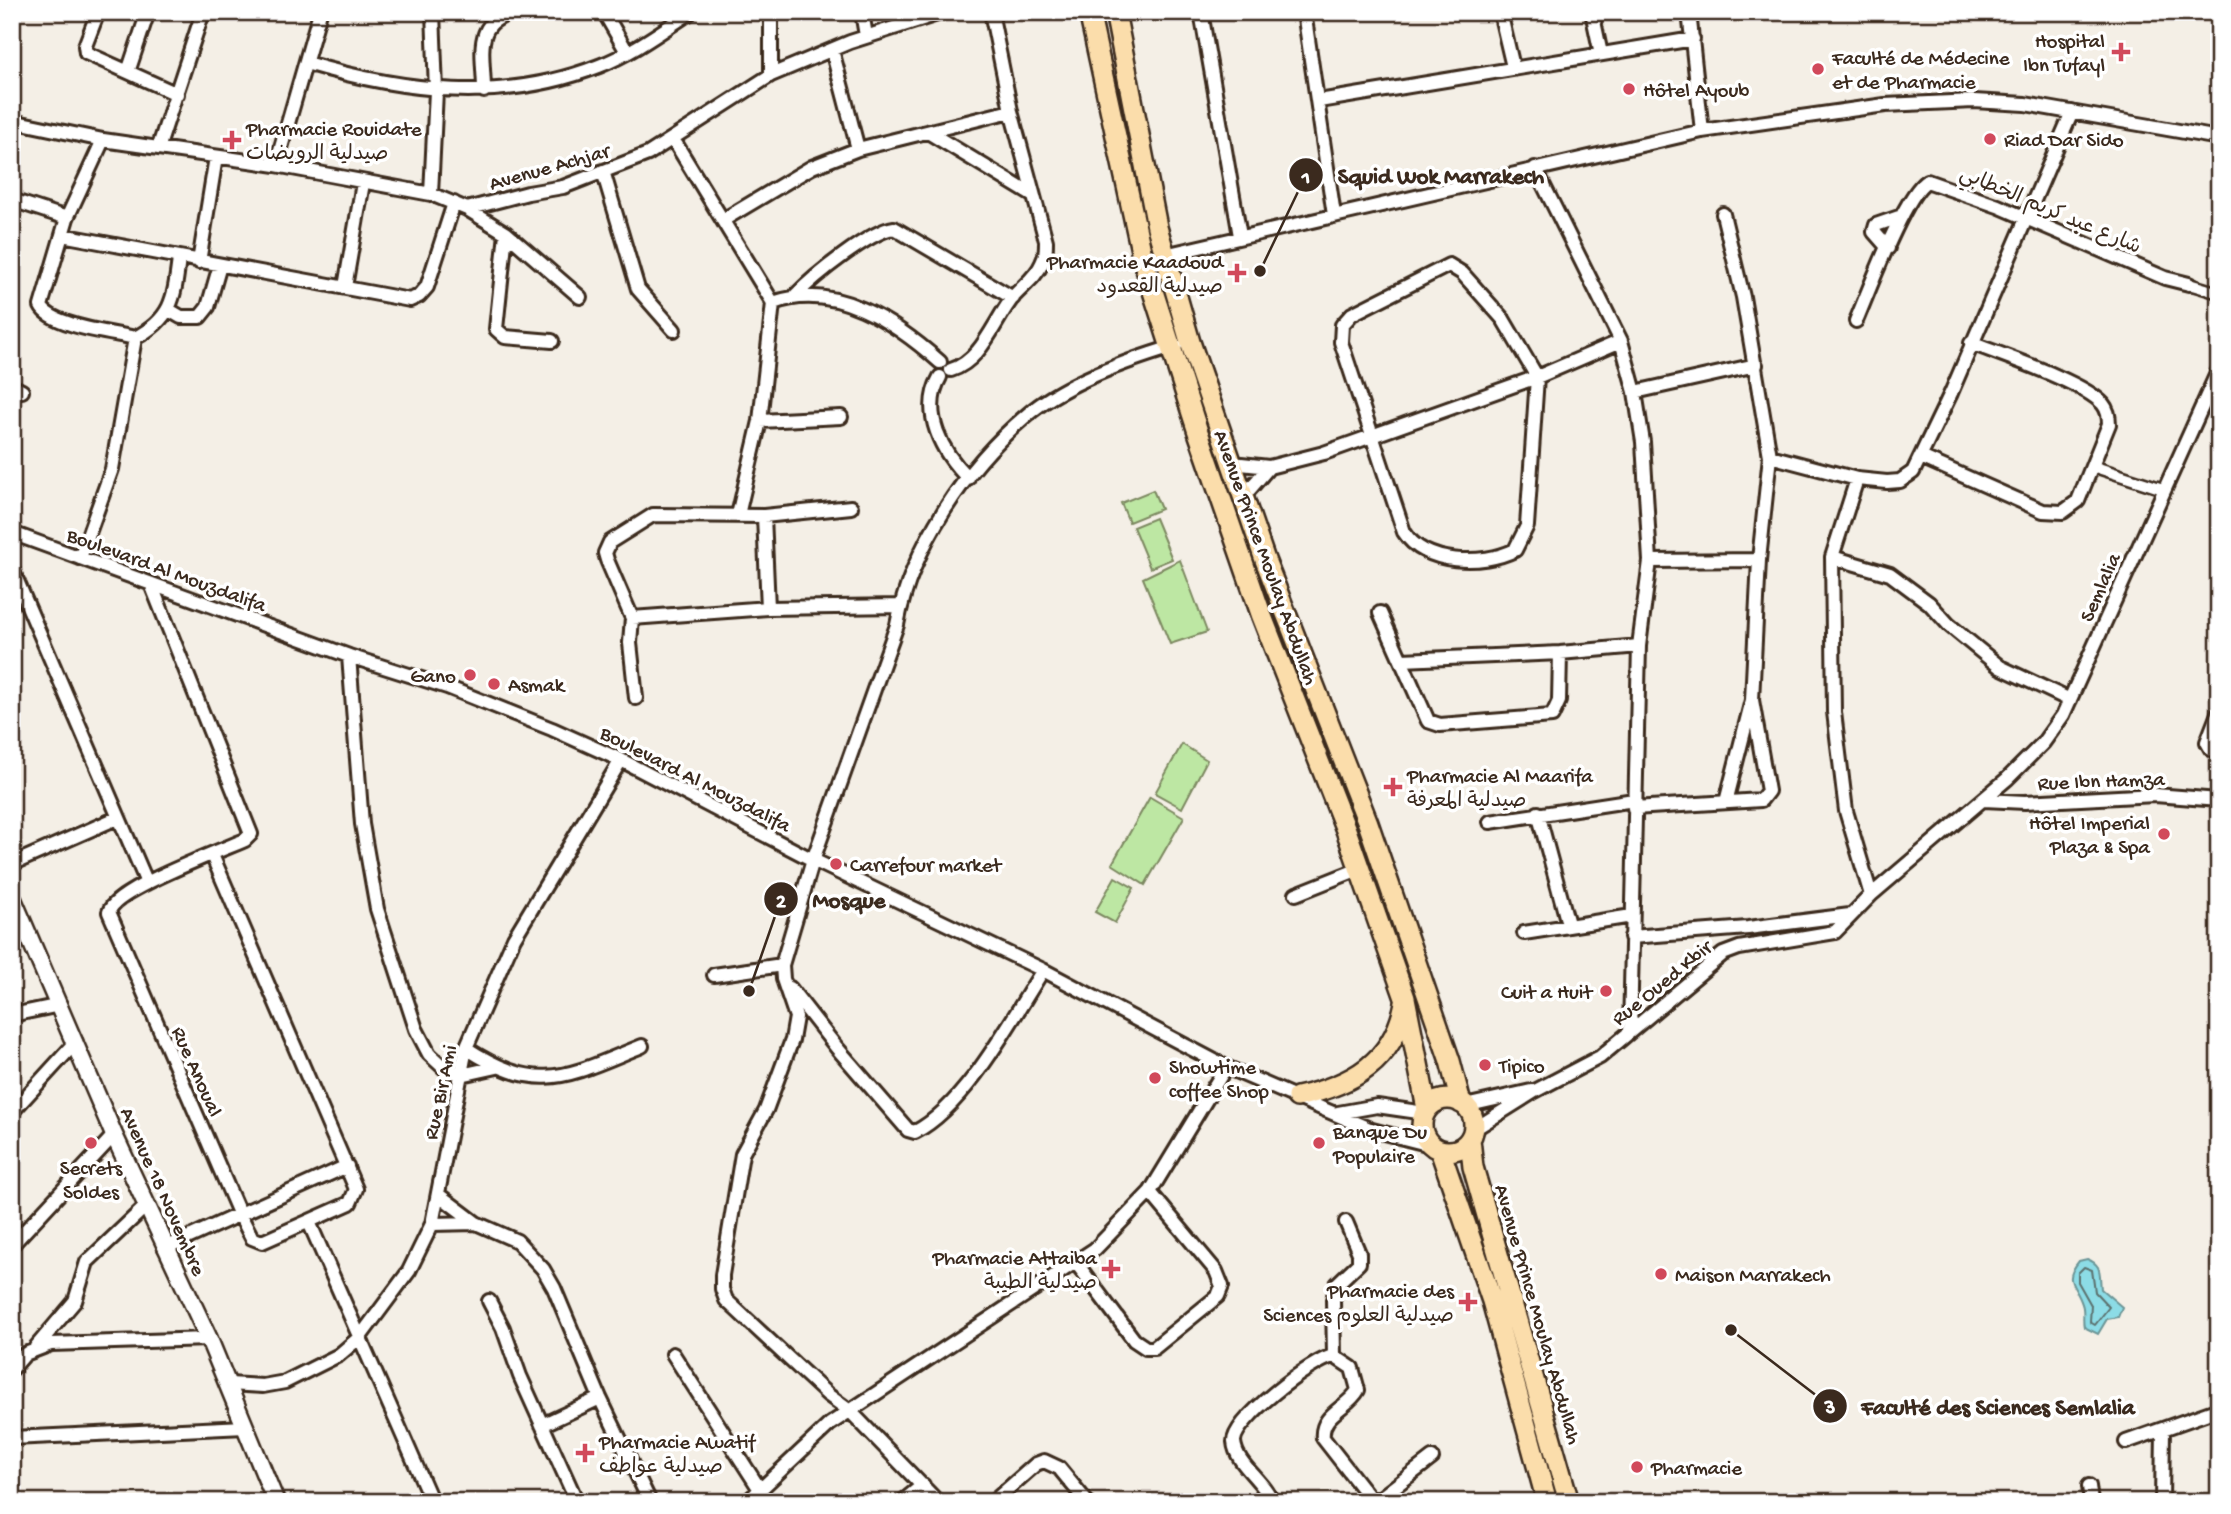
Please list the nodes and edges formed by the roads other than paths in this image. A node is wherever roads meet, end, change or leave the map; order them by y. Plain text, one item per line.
1 (98, 12) edge
2 (148, 12) edge
3 (320, 12) edge
4 (433, 12) edge
5 (517, 12) edge
6 (604, 12) edge
7 (691, 12) edge
8 (771, 12) edge
9 (862, 12) edge
10 (944, 12) edge
11 (991, 12) edge
12 (1089, 12) edge
13 (1115, 12) edge
14 (1201, 12) edge
15 (1500, 12) edge
16 (1592, 12) edge
17 (1689, 12) edge
18 (1306, 13) edge
19 (199, 14) edge
20 (866, 36) junction
21 (1693, 38) junction
22 (832, 50) junction
23 (627, 52) junction
24 (1601, 54) junction
25 (306, 63) junction
26 (1513, 67) junction
27 (128, 72) junction
28 (771, 75) junction
29 (436, 91) junction
30 (484, 91) junction
31 (177, 94) junction
32 (1319, 101) junction
33 (1011, 111) junction
34 (2072, 112) junction
35 (12, 121) edge
36 (1702, 131) junction
37 (928, 132) junction
38 (2219, 138) edge
39 (673, 139) junction
40 (103, 140) junction
41 (159, 146) junction
42 (858, 149) junction
43 (216, 158) junction
44 (276, 166) junction
45 (1535, 168) junction
46 (603, 171) junction
47 (363, 183) junction
48 (431, 194) junction
49 (1032, 195) junction
50 (12, 200) edge
51 (454, 203) junction
52 (467, 209) junction
53 (1723, 214) dead end
54 (1334, 215) junction
55 (1902, 216) junction
56 (67, 218) junction
57 (2026, 218) junction
58 (723, 220) junction
59 (506, 233) junction
60 (62, 235) junction
61 (1240, 236) junction
62 (1888, 248) junction
63 (1164, 256) junction
64 (179, 259) junction
65 (1143, 260) junction
66 (199, 262) junction
67 (220, 265) junction
68 (2189, 284) joint
69 (345, 287) junction
70 (2219, 293) edge
71 (796, 295) junction
72 (580, 297) dead end
73 (1013, 298) junction
74 (773, 303) junction
75 (169, 310) junction
76 (1856, 321) dead end
77 (674, 330) dead end
78 (135, 338) junction
79 (552, 341) dead end
80 (1621, 341) junction
81 (1971, 343) junction
82 (1181, 345) junction
83 (1756, 365) junction
84 (2219, 369) edge
85 (946, 374) junction
86 (1537, 377) junction
87 (1635, 392) junction
88 (841, 417) dead end
89 (760, 421) junction
90 (1372, 437) junction
91 (1770, 456) junction
92 (1921, 457) junction
93 (1232, 463) junction
94 (2092, 466) junction
95 (1269, 467) junction
96 (968, 478) junction
97 (1857, 479) junction
98 (2163, 489) junction
99 (1244, 497) junction
100 (852, 507) dead end
101 (738, 515) junction
102 (764, 516) junction
103 (12, 533) edge
104 (1832, 556) junction
105 (80, 558) junction
106 (1759, 560) junction
107 (1650, 561) junction
108 (12, 569) edge
109 (151, 584) junction
110 (901, 606) junction
111 (768, 608) junction
112 (1380, 613) dead end
113 (632, 618) junction
114 (1639, 646) junction
115 (1560, 653) junction
116 (349, 656) junction
117 (1402, 660) junction
118 (636, 698) dead end
119 (1752, 700) junction
120 (2070, 700) junction
121 (2219, 711) edge
122 (2219, 752) edge
123 (621, 760) junction
124 (1984, 800) junction
125 (2219, 800) edge
126 (1726, 802) junction
127 (1634, 804) junction
128 (1538, 813) junction
129 (117, 818) junction
130 (1490, 822) dead end
131 (212, 855) junction
132 (813, 860) junction
133 (12, 864) edge
134 (1360, 869) junction
135 (147, 883) junction
136 (1296, 894) dead end
137 (1871, 895) junction
138 (12, 897) edge
139 (1850, 915) junction
140 (1632, 916) junction
141 (1568, 924) junction
142 (1524, 933) dead end
143 (1630, 937) junction
144 (782, 965) junction
145 (1043, 970) junction
146 (714, 975) dead end
147 (783, 979) junction
148 (1405, 998) junction
149 (60, 1006) junction
150 (12, 1015) edge
151 (1630, 1031) junction
152 (76, 1042) junction
153 (642, 1046) dead end
154 (466, 1048) junction
155 (1226, 1067) junction
156 (497, 1068) junction
157 (461, 1075) junction
158 (1535, 1091) junction
159 (1297, 1097) junction
160 (1463, 1104) junction
161 (1426, 1111) junction
162 (12, 1112) edge
163 (1338, 1113) junction
164 (1472, 1134) junction
165 (114, 1135) junction
166 (1436, 1148) junction
167 (347, 1166) junction
168 (1150, 1192) junction
169 (439, 1195) junction
170 (146, 1206) junction
171 (239, 1213) junction
172 (309, 1222) junction
173 (476, 1223) junction
174 (1346, 1223) dead end
175 (432, 1224) junction
176 (12, 1245) edge
177 (165, 1248) junction
178 (1077, 1264) junction
179 (489, 1301) dead end
180 (360, 1337) junction
181 (209, 1339) junction
182 (36, 1348) junction
183 (673, 1354) dead end
184 (1335, 1356) junction
185 (13, 1367) edge
186 (229, 1384) junction
187 (263, 1386) junction
188 (600, 1398) junction
189 (236, 1400) junction
190 (2219, 1409) edge
191 (850, 1412) junction
192 (542, 1425) junction
193 (245, 1427) junction
194 (2163, 1429) junction
195 (12, 1438) edge
196 (2126, 1442) dead end
197 (1432, 1458) dead end
198 (923, 1485) junction
199 (2089, 1486) dead end
200 (759, 1488) junction
201 (276, 1502) edge
202 (432, 1502) edge
203 (577, 1502) edge
204 (650, 1502) edge
205 (747, 1502) edge
206 (902, 1502) edge
207 (937, 1502) edge
208 (993, 1502) edge
209 (1087, 1502) edge
210 (1272, 1502) edge
211 (1374, 1502) edge
212 (1548, 1502) edge
213 (1569, 1502) edge
214 (2091, 1502) edge
215 (2162, 1502) edge

1 - 27 street
2 - 27 street
3 - 25 street
4 - 29 street
5 - 30 street
6 - 23 street
7 - 23 street
8 - 28 street
9 - 20 street
10 - 20 street, Avenue Achjar
11 - 33 street
12 - 65 main road, Avenue Prince Moulay Abdullah
13 - 63 main road, Avenue Prince Moulay Abdullah
14 - 61 street
15 - 26 street
16 - 24 street
17 - 21 street
18 - 32 street
19 - 31 street
20 - 22 street, Avenue Achjar
21 - 24 street
21 - 36 street
22 - 28 street, Avenue Achjar
22 - 42 street
23 - 30 street
24 - 26 street
25 - 29 street
25 - 44 street
26 - 32 street
27 - 31 street
28 - 39 street, Avenue Achjar
29 - 30 street
29 - 48 street
31 - 41 street
32 - 54 street
33 - 37 street
33 - 49 street
34 - 36 street
34 - 38 street
34 - 57 street
35 - 40 street, Avenue Achjar
36 - 45 street
37 - 42 street
37 - 49 street
39 - 46 street, Avenue Achjar
39 - 58 street
40 - 41 street, Avenue Achjar
40 - 56 street
41 - 43 street, Avenue Achjar
42 - 58 street
43 - 44 street, Avenue Achjar
43 - 66 street
44 - 47 street, Avenue Achjar
45 - 54 street
45 - 80 street
46 - 52 street, Avenue Achjar
46 - 77 street
47 - 48 street, Avenue Achjar
47 - 69 street
48 - 51 street, Avenue Achjar
49 - 73 street
50 - 56 street
51 - 52 street, Avenue Achjar
51 - 69 street
52 - 59 street
53 - 83 street
54 - 61 street
55 - 57 street, شارع عبد كريم الخطابي
55 - 62 street, شارع عبد كريم الخطابي
55 - 62 street
56 - 60 street
57 - 68 street, شارع عبد كريم الخطابي
57 - 81 street
58 - 74 street
59 - 72 street
59 - 79 street
60 - 64 street
60 - 78 street
61 - 63 street
62 - 76 street, شارع عبد كريم الخطابي
63 - 65 street
63 - 82 main road, Avenue Prince Moulay Abdullah
64 - 66 street
64 - 75 street
65 - 82 main road, Avenue Prince Moulay Abdullah
66 - 67 street
67 - 69 street
67 - 75 street
68 - 70 street
71 - 73 street
71 - 74 street
71 - 85 street
73 - 85 street
74 - 89 street
75 - 78 street
78 - 105 street
80 - 86 street
80 - 87 street
81 - 92 street
81 - 94 street
82 - 93 main road, Avenue Prince Moulay Abdullah
82 - 96 street
82 - 134 main road, Avenue Prince Moulay Abdullah
83 - 87 street
83 - 91 street
84 - 98 street, Semlalia
85 - 96 street
86 - 90 street
86 - 90 street
86 - 90 street
87 - 107 street
88 - 89 street
89 - 101 street
90 - 95 street
91 - 97 street
91 - 106 street
92 - 94 street
92 - 97 street
93 - 95 street
93 - 99 main road, Avenue Prince Moulay Abdullah
94 - 98 street
95 - 99 street
96 - 110 street
97 - 104 street
98 - 120 street, Semlalia
99 - 160 main road, Avenue Prince Moulay Abdullah
100 - 102 street
101 - 102 street
101 - 113 street
102 - 111 street
103 - 105 street, Boulevard Al Mouzdalifa
104 - 120 street
104 - 137 street
105 - 109 street, Boulevard Al Mouzdalifa
106 - 107 street
106 - 119 street
107 - 114 street
108 - 129 street
109 - 116 street, Boulevard Al Mouzdalifa
109 - 131 street
110 - 111 street
110 - 132 street
111 - 113 street
112 - 117 street
113 - 118 street
114 - 115 street
114 - 127 street
115 - 117 street
115 - 117 street
116 - 123 street, Boulevard Al Mouzdalifa
116 - 157 street
119 - 126 street
119 - 126 street
120 - 124 street, Semlalia
121 - 122 street
123 - 132 street, Boulevard Al Mouzdalifa
123 - 154 street, Rue Bir Ami
124 - 125 street, Rue Ibn Hamza
124 - 137 street, Rue Oued Kbir
126 - 127 street
127 - 128 street
127 - 140 street
128 - 130 street
128 - 141 street
129 - 133 street
129 - 135 street
131 - 135 street
131 - 167 street
132 - 144 street
132 - 145 street, Boulevard Al Mouzdalifa
134 - 136 street
134 - 148 main road, Avenue Prince Moulay Abdullah
135 - 171 street, Rue Anoual
137 - 139 street, Rue Oued Kbir
138 - 149 street, Avenue 18 Novembre
139 - 143 street
139 - 151 street, Rue Oued Kbir
140 - 141 street
140 - 143 street
141 - 142 street
143 - 151 street
144 - 146 street
144 - 147 street
145 - 147 street
145 - 155 street, Boulevard Al Mouzdalifa
147 - 191 street
148 - 159 main road
148 - 161 main road, Avenue Prince Moulay Abdullah
149 - 150 street
149 - 152 street, Avenue 18 Novembre
151 - 158 street, Rue Oued Kbir
152 - 162 street
152 - 165 street, Avenue 18 Novembre
153 - 156 street
154 - 156 street
154 - 157 street, Rue Bir Ami
155 - 159 street, Boulevard Al Mouzdalifa
155 - 168 street
156 - 157 street
157 - 169 street, Rue Bir Ami
158 - 160 street, Rue Oued Kbir
158 - 164 street, Rue Oued Kbir
159 - 163 street, Boulevard Al Mouzdalifa
160 - 161 main road
160 - 164 main road
161 - 163 street
161 - 166 main road
163 - 166 street, Boulevard Al Mouzdalifa
164 - 166 main road
164 - 213 main road, Avenue Prince Moulay Abdullah
165 - 170 street, Avenue 18 Novembre
165 - 176 street
166 - 212 main road, Avenue Prince Moulay Abdullah
167 - 171 street
167 - 172 street
168 - 178 street
168 - 178 street
169 - 173 street
169 - 175 street, Rue Bir Ami
170 - 177 street, Avenue 18 Novembre
170 - 182 street
171 - 172 street, Rue Anoual
171 - 177 street
172 - 180 street
173 - 175 street
173 - 188 street
174 - 184 street
175 - 180 street, Rue Bir Ami
177 - 181 street, Avenue 18 Novembre
178 - 191 street
179 - 192 street
180 - 187 street, Rue Bir Ami
180 - 202 street
181 - 182 street
181 - 186 street, Avenue 18 Novembre
182 - 185 street
183 - 200 street
184 - 210 street
184 - 211 street
186 - 187 street, Rue Bir Ami
186 - 189 street, Avenue 18 Novembre
187 - 189 street, Rue Bir Ami
188 - 192 street
188 - 204 street
189 - 193 street, Avenue 18 Novembre
190 - 194 street
191 - 198 street
191 - 200 street
192 - 203 street
193 - 195 street
193 - 201 street, Avenue 18 Novembre
194 - 196 street
194 - 215 street
197 - 211 street
198 - 206 street
198 - 207 street
199 - 214 street
200 - 205 street
208 - 209 street

